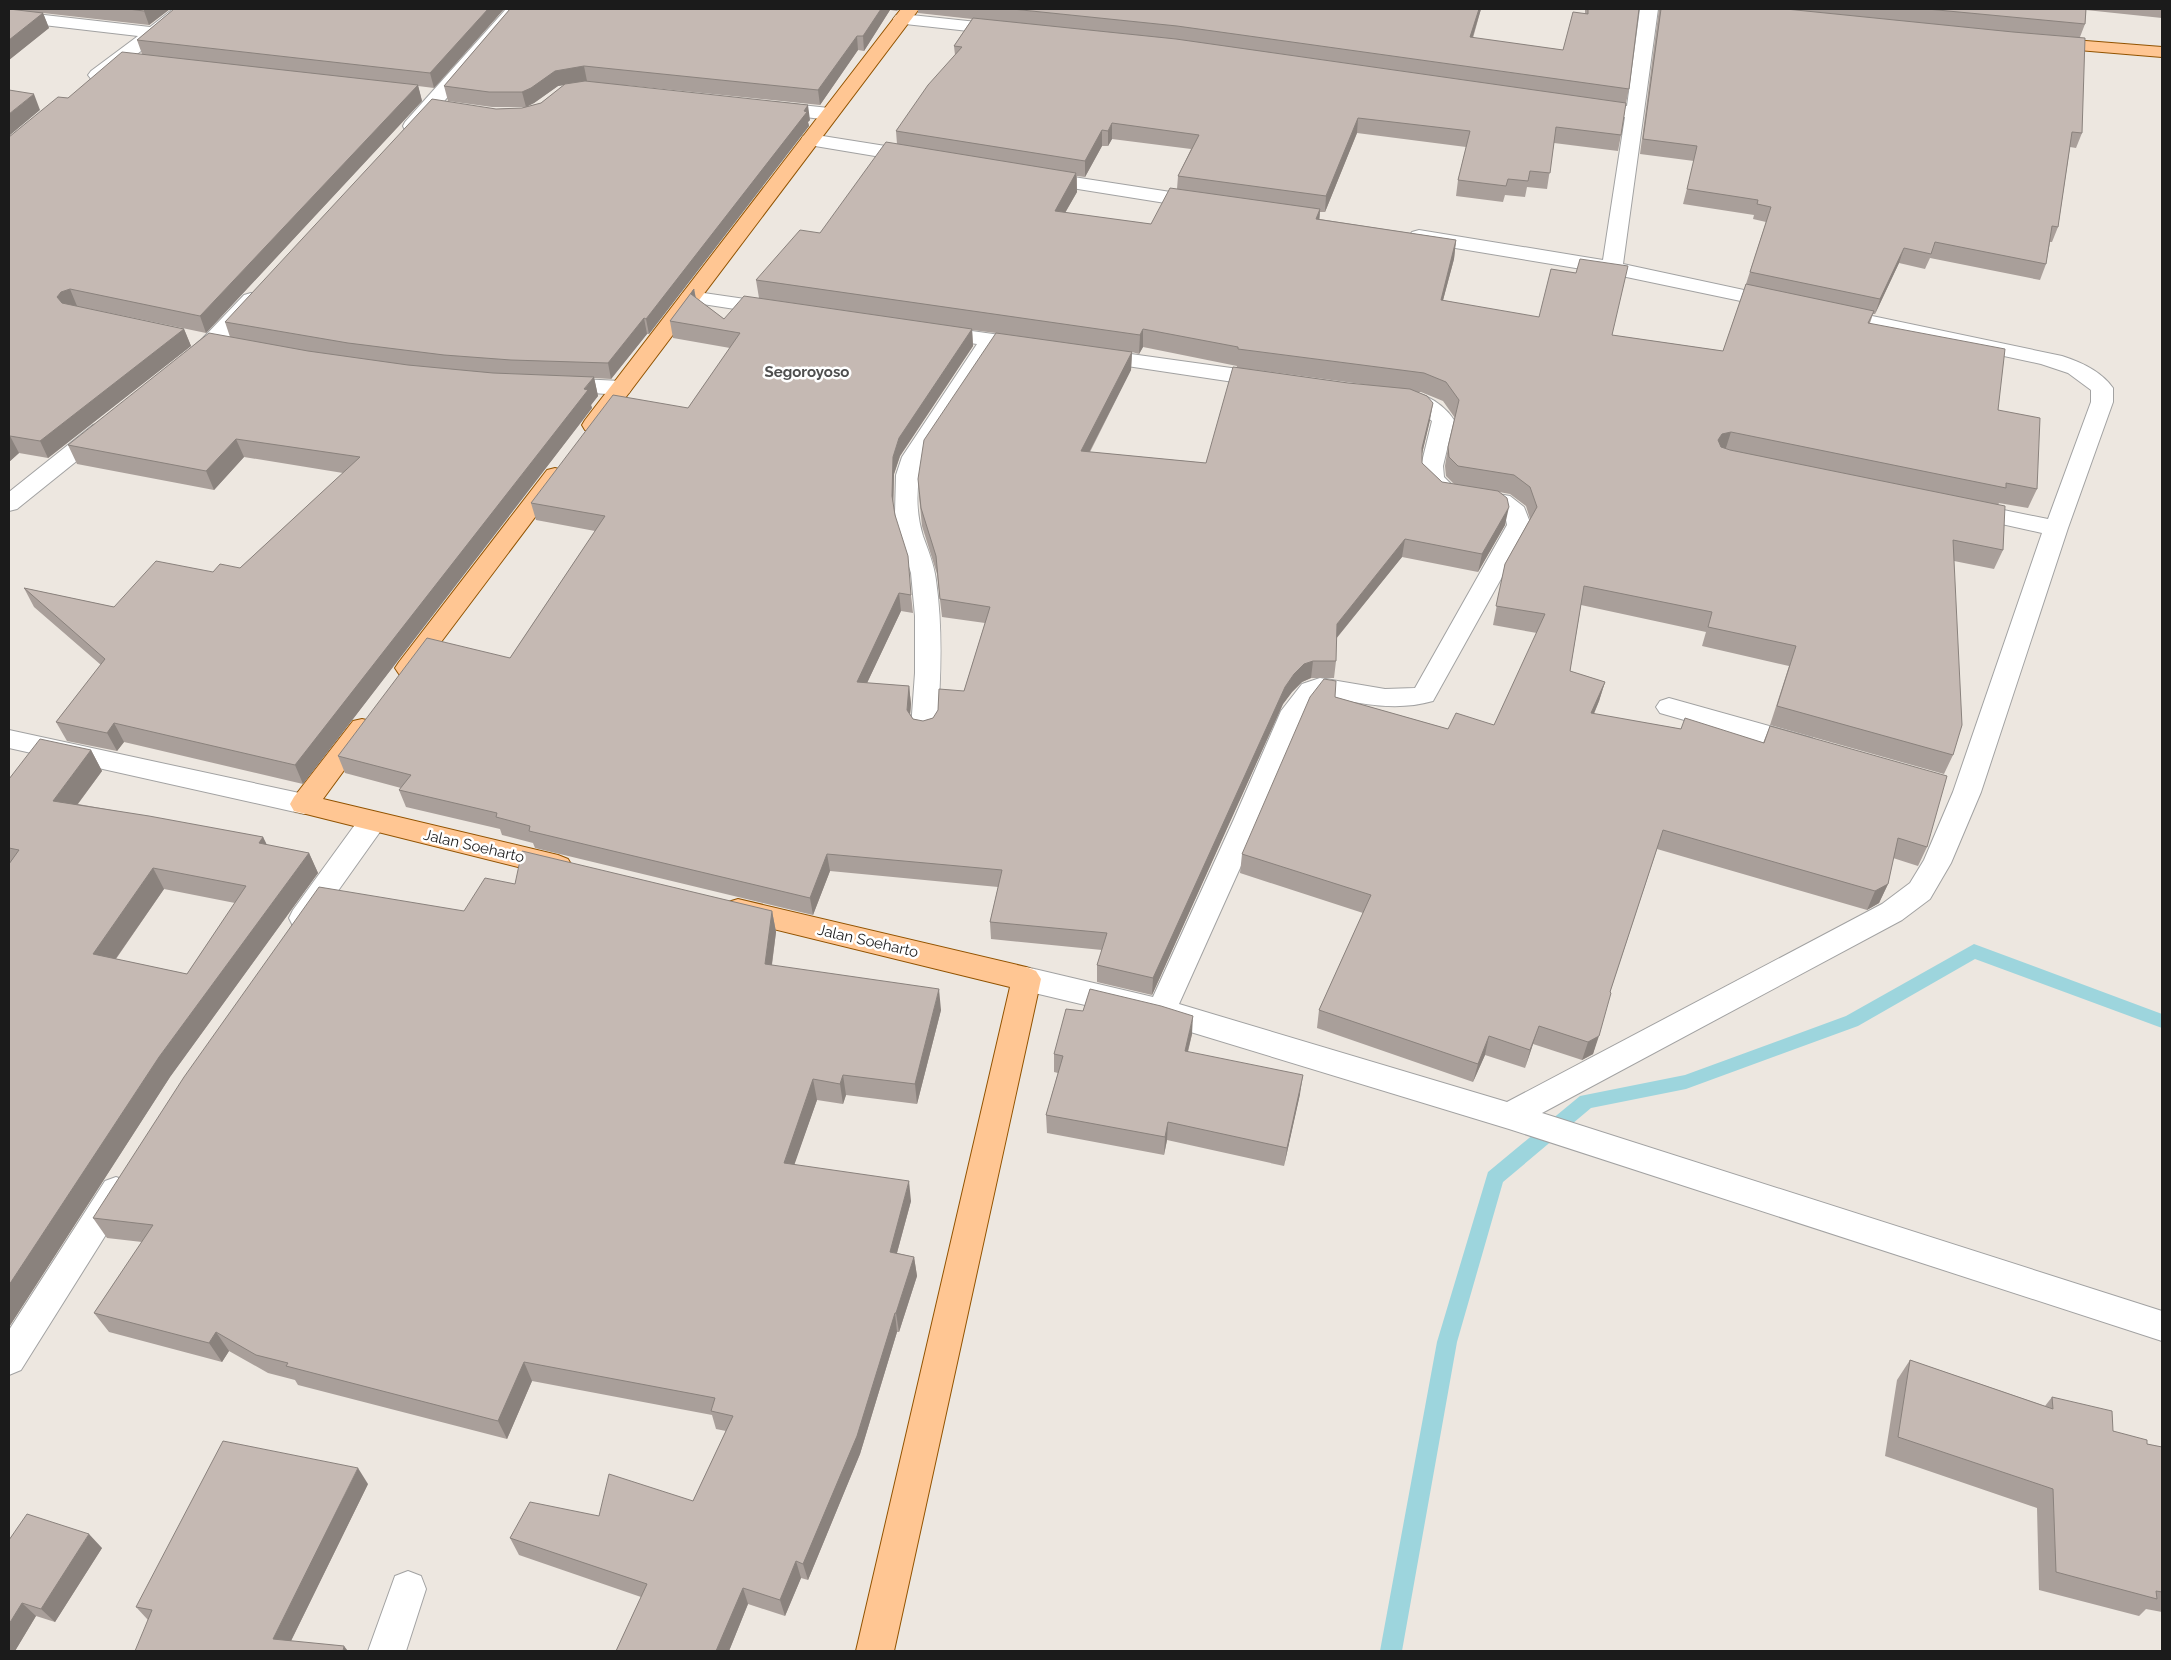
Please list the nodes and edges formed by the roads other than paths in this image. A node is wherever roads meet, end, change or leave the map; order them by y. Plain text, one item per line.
1 (183, 9) edge
2 (515, 9) edge
3 (1649, 9) edge
4 (906, 14) edge
5 (9, 16) edge
6 (1020, 31) edge
7 (154, 33) junction
8 (2027, 42) edge
9 (2162, 52) edge
10 (117, 59) junction
11 (146, 63) edge
12 (86, 84) edge
13 (1567, 104) edge
14 (760, 106) edge
15 (1635, 113) junction
16 (829, 114) junction
17 (810, 140) junction
18 (398, 142) edge
19 (935, 160) edge
20 (1021, 174) edge
21 (1223, 206) edge
22 (1397, 232) edge
23 (1612, 268) junction
24 (264, 285) edge
25 (690, 297) junction
26 (796, 312) edge
27 (912, 329) edge
28 (182, 337) edge
29 (990, 340) junction
30 (211, 343) junction
31 (239, 347) edge
32 (1047, 348) edge
33 (1076, 352) edge
34 (172, 374) edge
35 (1288, 383) edge
36 (537, 384) edge
37 (621, 388) junction
38 (1374, 395) edge
39 (118, 417) edge
40 (9, 504) edge
41 (1949, 506) edge
42 (2056, 528) junction
43 (394, 686) edge
44 (1669, 707) dead end
45 (376, 710) edge
46 (924, 728) edge
47 (9, 739) edge
48 (1823, 751) edge
49 (304, 804) junction
50 (372, 822) junction
51 (584, 873) edge
52 (709, 903) edge
53 (286, 942) edge
54 (1026, 979) junction
55 (1161, 1011) junction
56 (1509, 1116) junction
57 (130, 1170) edge
58 (2162, 1326) edge
59 (9, 1359) edge
60 (408, 1589) dead end
61 (388, 1651) edge
62 (875, 1651) edge

1 - 7 street
2 - 18 street
3 - 15 street
4 - 6 street
4 - 16 main road
5 - 7 street
7 - 10 street
8 - 9 main road
10 - 11 street
10 - 12 street
13 - 15 street
14 - 16 street
15 - 23 street
16 - 17 main road
17 - 19 street
17 - 25 main road
20 - 21 street
22 - 23 street
23 - 42 street
24 - 30 street
25 - 26 street
25 - 37 main road
27 - 29 street
28 - 30 street
29 - 32 street
29 - 46 street
30 - 31 street
30 - 34 street
33 - 35 street
36 - 37 street
37 - 43 main road
38 - 55 street
39 - 40 street
41 - 42 street
42 - 56 street
44 - 48 street
45 - 49 main road
47 - 49 street, Jalan Soeharto
49 - 50 main road, Jalan Soeharto
50 - 51 main road, Jalan Soeharto
50 - 53 street
52 - 54 main road, Jalan Soeharto
54 - 55 street
54 - 62 main road
55 - 56 street
56 - 58 street
57 - 59 street
60 - 61 street

